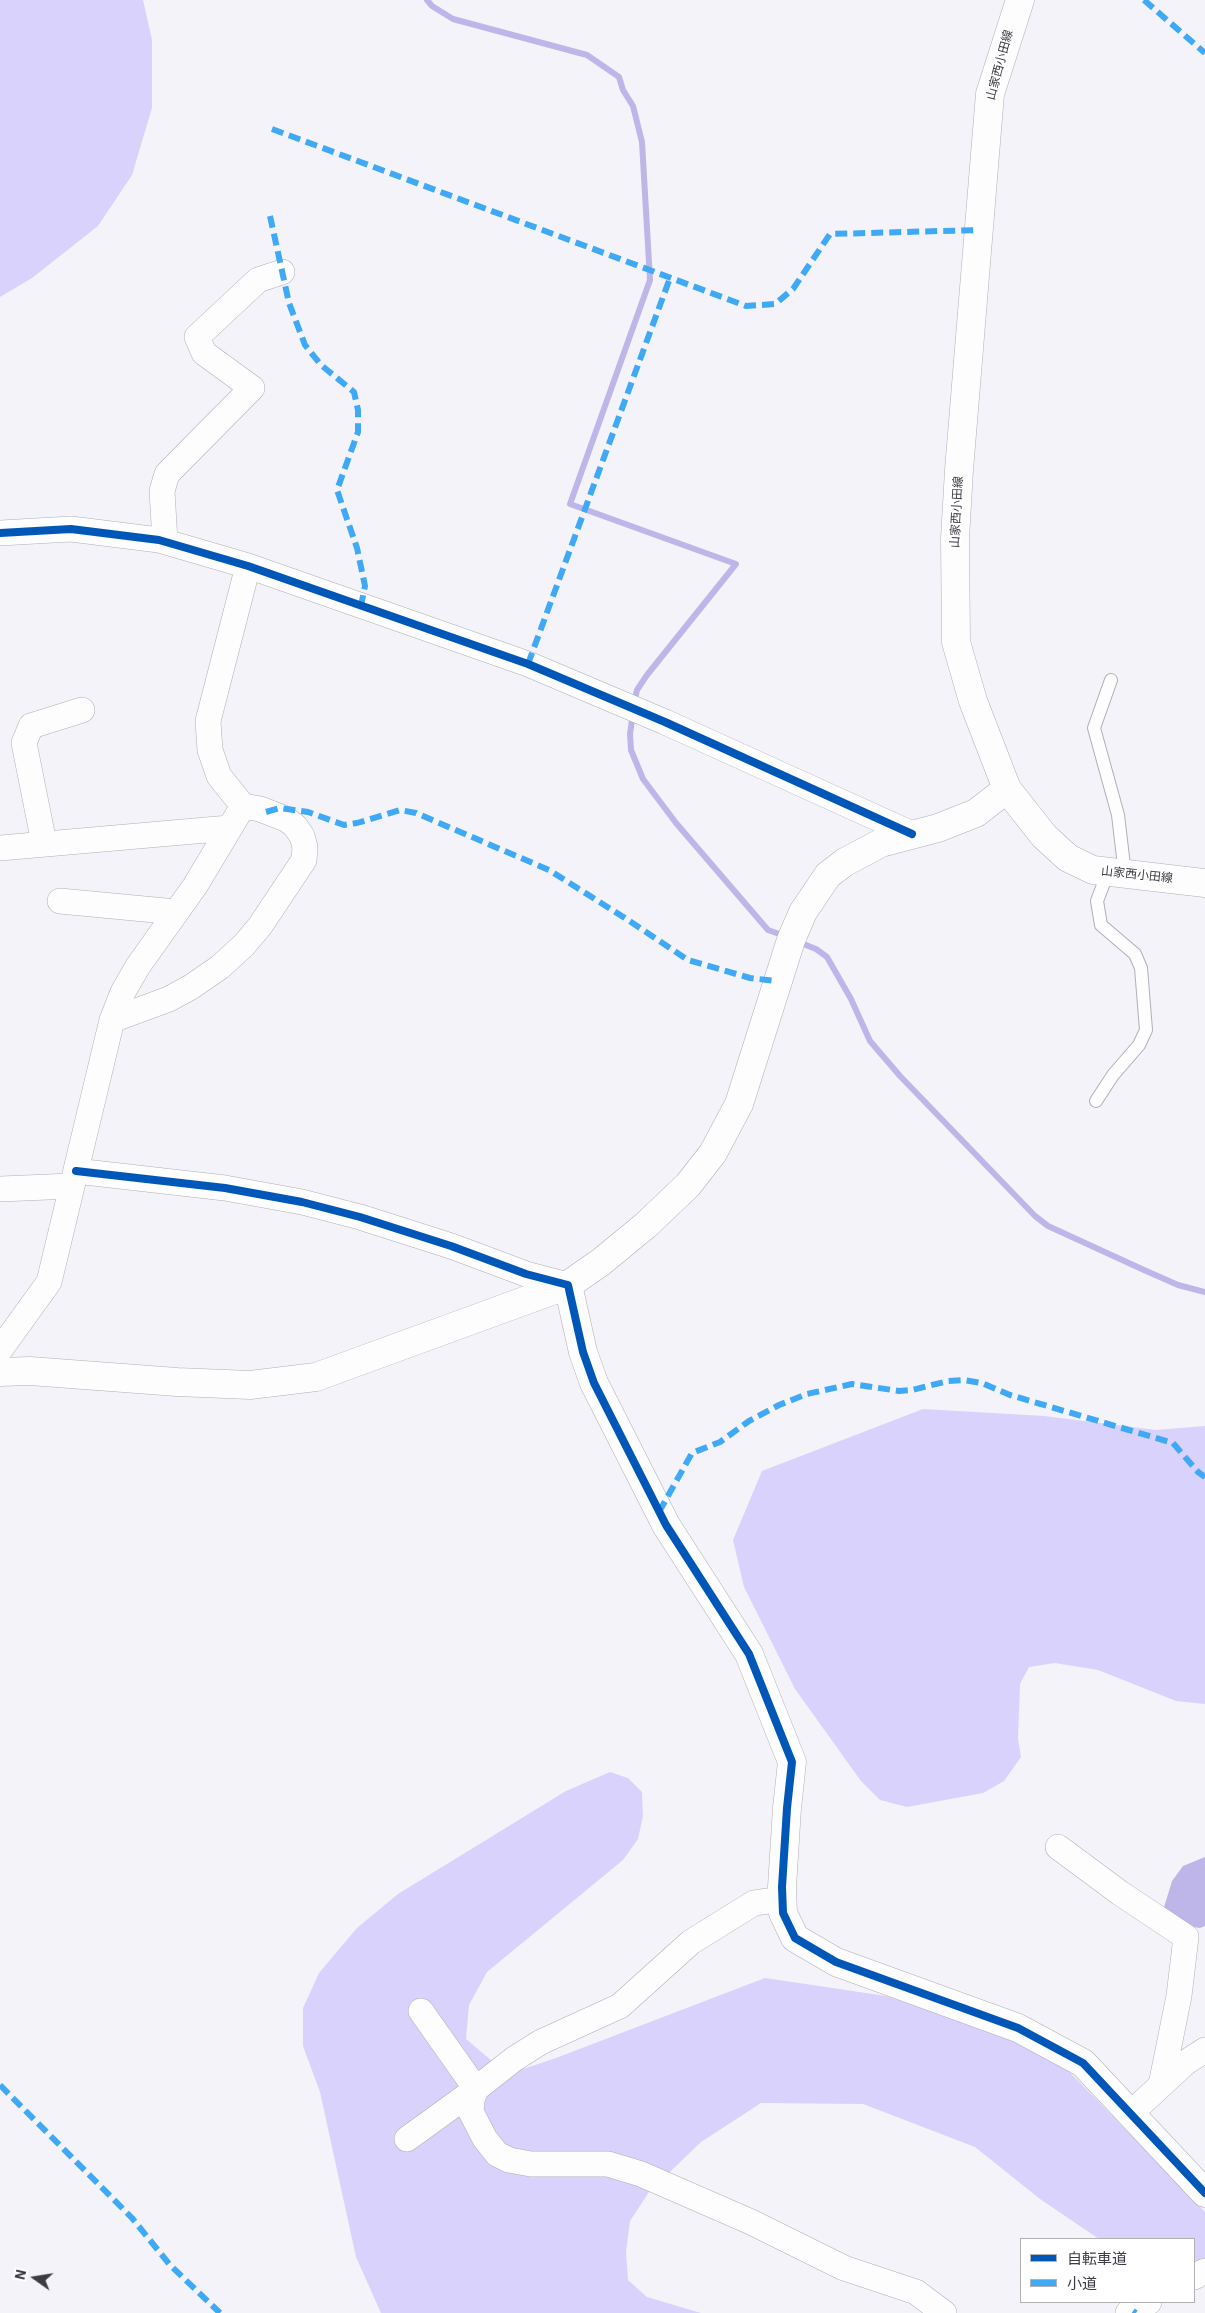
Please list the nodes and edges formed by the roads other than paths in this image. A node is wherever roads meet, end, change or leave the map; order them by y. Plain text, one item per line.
1 (1016, 2) edge
2 (282, 272) dead end
3 (0, 533) edge
4 (165, 541) junction
5 (248, 566) junction
6 (1111, 680) dead end
7 (82, 710) dead end
8 (1007, 789) junction
9 (243, 806) junction
10 (229, 828) junction
11 (912, 834) junction
12 (44, 844) junction
13 (0, 848) edge
14 (1117, 873) junction
15 (1205, 883) edge
16 (60, 901) dead end
17 (176, 912) junction
18 (112, 1020) junction
19 (1096, 1101) dead end
20 (74, 1179) junction
21 (0, 1189) edge
22 (568, 1285) junction
23 (0, 1350) edge
24 (0, 1372) edge
25 (1058, 1847) dead end
26 (783, 1899) junction
27 (421, 2011) dead end
28 (1205, 2050) edge
29 (1161, 2085) junction
30 (476, 2089) junction
31 (1130, 2114) junction
32 (406, 2139) dead end
33 (1205, 2193) edge
34 (1147, 2303) edge
35 (944, 2313) edge
36 (1128, 2313) edge

1 - 8 street, 山家西小田線
2 - 4 street
3 - 4 street
4 - 5 street
5 - 9 street
5 - 11 street
6 - 14 lane
7 - 12 street
8 - 11 street
8 - 14 street, 山家西小田線
9 - 10 street
9 - 18 street
10 - 12 street
10 - 17 street
11 - 22 street
12 - 13 street
14 - 15 street, 山家西小田線
14 - 19 lane
16 - 17 street
17 - 18 street
18 - 20 street
20 - 21 street
20 - 22 street
20 - 23 street
22 - 24 street
22 - 26 street
25 - 29 street
26 - 30 street
26 - 31 street
27 - 30 street
28 - 29 street
29 - 31 street
30 - 32 street
30 - 35 street
31 - 33 street
34 - 36 street

